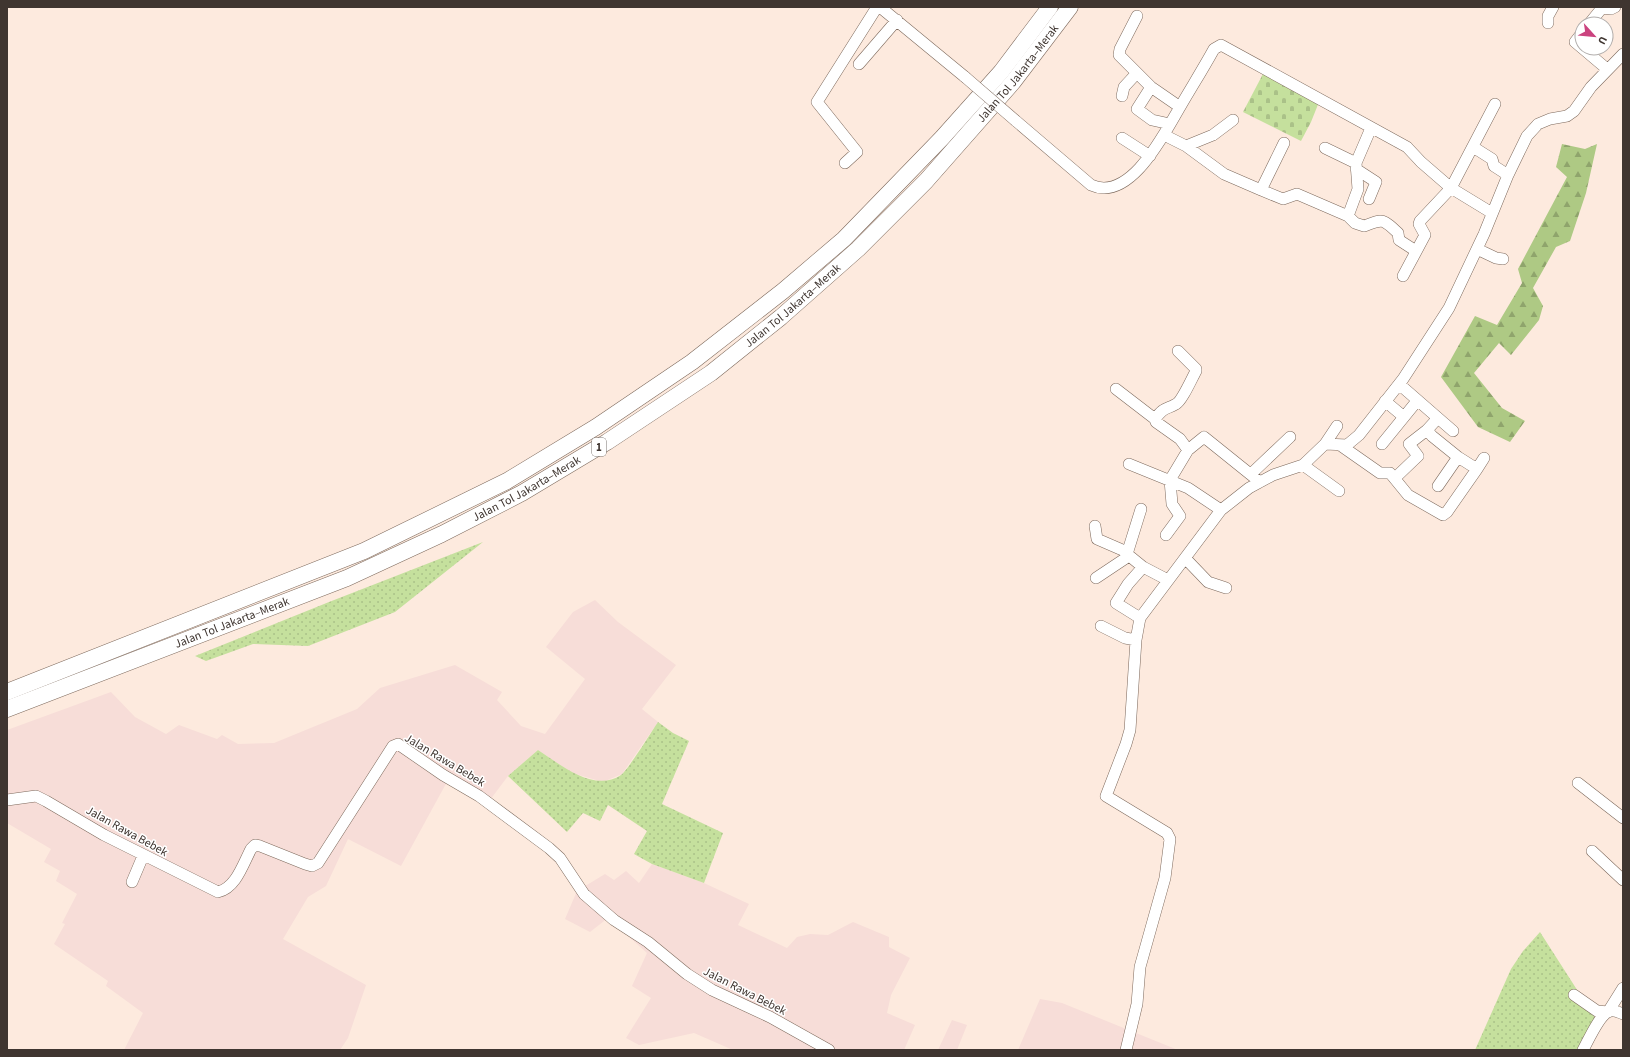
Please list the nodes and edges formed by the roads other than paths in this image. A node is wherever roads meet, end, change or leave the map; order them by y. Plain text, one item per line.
1 (877, 7) edge
2 (880, 7) edge
3 (1050, 7) edge
4 (1070, 7) edge
5 (1553, 7) edge
6 (1614, 7) edge
7 (1137, 16) dead end
8 (1595, 16) edge
9 (897, 20) junction
10 (1548, 23) dead end
11 (1623, 54) edge
12 (1592, 56) edge
13 (859, 64) dead end
14 (1608, 68) junction
15 (1136, 74) junction
16 (1151, 87) junction
17 (1122, 96) dead end
18 (1495, 104) dead end
19 (1180, 107) junction
20 (1233, 120) dead end
21 (1170, 124) junction
22 (1371, 128) junction
23 (1164, 135) junction
24 (1122, 138) dead end
25 (1284, 143) dead end
26 (1186, 146) junction
27 (1473, 147) junction
28 (1325, 148) dead end
29 (1150, 156) junction
30 (846, 163) dead end
31 (1356, 166) junction
32 (1508, 175) junction
33 (1451, 188) junction
34 (1261, 190) junction
35 (1369, 199) dead end
36 (1492, 213) junction
37 (1348, 216) junction
38 (1477, 249) junction
39 (1416, 252) junction
40 (1503, 259) dead end
41 (1403, 276) dead end
42 (1178, 351) dead end
43 (1399, 384) junction
44 (1116, 389) dead end
45 (1385, 401) junction
46 (1417, 401) junction
47 (1404, 417) junction
48 (1438, 418) junction
49 (1155, 419) junction
50 (1337, 426) dead end
51 (1427, 430) junction
52 (1453, 431) dead end
53 (1290, 437) dead end
54 (1325, 444) junction
55 (1382, 444) dead end
56 (1340, 445) junction
57 (1188, 450) junction
58 (1458, 458) junction
59 (1484, 458) dead end
60 (1129, 464) dead end
61 (1303, 465) junction
62 (1477, 469) junction
63 (1251, 474) junction
64 (1396, 478) junction
65 (1170, 480) junction
66 (1260, 482) junction
67 (1438, 486) dead end
68 (1340, 491) dead end
69 (1141, 509) dead end
70 (1221, 510) junction
71 (1094, 526) dead end
72 (1166, 535) dead end
73 (1128, 554) junction
74 (1185, 558) junction
75 (1143, 567) junction
76 (1096, 578) dead end
77 (1168, 580) junction
78 (1226, 588) dead end
79 (1140, 618) junction
80 (1101, 626) dead end
81 (1136, 640) junction
82 (7, 692) edge
83 (7, 708) edge
84 (1578, 783) dead end
85 (7, 800) edge
86 (1623, 818) edge
87 (1592, 850) dead end
88 (143, 856) junction
89 (1623, 880) edge
90 (132, 882) dead end
91 (1623, 988) edge
92 (1574, 995) dead end
93 (1608, 1012) junction
94 (1623, 1014) edge
95 (829, 1050) edge
96 (1126, 1050) edge
97 (1583, 1050) edge

1 - 30 street
2 - 9 street
3 - 82 highway, Jalan Tol Jakarta–Merak / 1
4 - 83 highway, Jalan Tol Jakarta–Merak / 1
5 - 10 street
6 - 8 street
7 - 15 street
9 - 13 street
9 - 29 street, bridge
11 - 14 street
12 - 14 street
14 - 32 street
15 - 16 street
15 - 17 street
16 - 19 street
16 - 21 street
18 - 27 street
19 - 21 street
19 - 22 street
20 - 26 street
21 - 23 street
22 - 31 street
22 - 33 street
23 - 26 street
23 - 29 street
24 - 29 street
25 - 34 street
26 - 34 street
27 - 32 street
27 - 33 street
28 - 31 street
31 - 35 street
31 - 37 street
32 - 36 street
33 - 36 street
33 - 39 street
34 - 37 street
36 - 38 street
37 - 39 street
38 - 40 street
38 - 43 street
39 - 41 street
42 - 49 street
43 - 45 street
43 - 46 street
44 - 49 street
45 - 47 street
45 - 56 street
46 - 47 street
46 - 48 street
47 - 55 street
48 - 51 street
48 - 52 street
49 - 57 street
50 - 54 street
51 - 58 street
51 - 64 street
53 - 63 street
54 - 56 street
54 - 61 street
56 - 64 street
57 - 63 street
57 - 65 street
58 - 62 street
58 - 67 street
59 - 62 street
60 - 65 street
61 - 66 street
61 - 68 street
62 - 64 street
63 - 66 street
65 - 70 street
65 - 72 street
66 - 70 street
69 - 73 street
70 - 74 street
71 - 73 street
73 - 75 street
73 - 76 street
74 - 77 street
74 - 78 street
75 - 77 street
75 - 79 street
77 - 79 street
79 - 81 street
80 - 81 street
81 - 96 street
84 - 86 street
85 - 88 street, Jalan Rawa Bebek
87 - 89 street
88 - 90 street
88 - 95 street, Jalan Rawa Bebek
91 - 93 street
92 - 93 street
93 - 94 street
93 - 97 street

